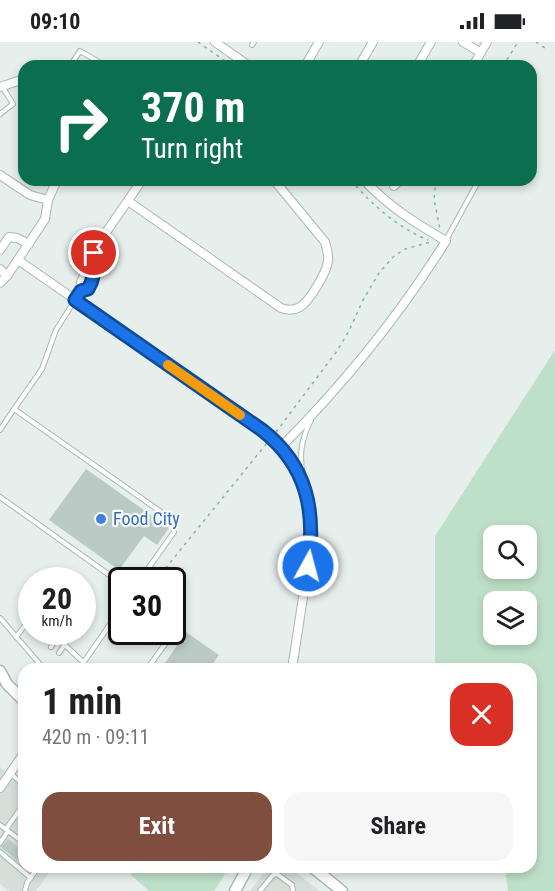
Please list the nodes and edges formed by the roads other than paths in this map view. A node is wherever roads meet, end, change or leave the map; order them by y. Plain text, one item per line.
1 (215, 42) edge
2 (319, 42) edge
3 (373, 42) edge
4 (431, 42) edge
5 (463, 42) edge
6 (487, 42) edge
7 (480, 52) junction
8 (74, 60) edge
9 (96, 60) edge
10 (240, 60) edge
11 (308, 60) edge
12 (362, 60) edge
13 (420, 60) edge
14 (476, 60) edge
15 (18, 81) edge
16 (1, 87) edge
17 (0, 114) edge
18 (0, 176) edge
19 (54, 186) edge
20 (138, 186) edge
21 (279, 186) edge
22 (370, 186) edge
23 (476, 186) edge
24 (48, 200) junction
25 (128, 201) junction
26 (446, 241) junction
27 (28, 244) junction
28 (0, 250) edge
29 (18, 260) junction
30 (4, 272) edge
31 (0, 283) edge
32 (75, 300) junction
33 (14, 409) junction
34 (316, 412) junction
35 (0, 430) edge
36 (281, 447) junction
37 (305, 486) junction
38 (0, 497) edge
39 (149, 567) edge
40 (108, 574) edge
41 (0, 618) edge
42 (108, 627) edge
43 (18, 634) edge
44 (16, 637) junction
45 (63, 645) edge
46 (65, 645) edge
47 (164, 645) edge
48 (59, 653) dead end
49 (83, 662) joint
50 (41, 663) edge
51 (151, 663) edge
52 (293, 663) edge
53 (0, 671) edge
54 (18, 695) edge
55 (18, 760) edge
56 (5, 776) edge
57 (0, 788) edge
58 (18, 813) edge
59 (0, 825) edge
60 (7, 830) junction
61 (17, 838) joint
62 (0, 843) edge
63 (13, 843) dead end
64 (4, 853) edge
65 (18, 864) edge
66 (26, 873) edge
67 (34, 873) edge
68 (245, 873) edge
69 (320, 873) edge
70 (30, 878) junction
71 (24, 891) edge
72 (235, 891) edge
73 (260, 891) edge
74 (293, 891) edge
75 (342, 891) edge

1 - 10 street
2 - 11 street
3 - 12 street
4 - 13 street
5 - 7 street
6 - 7 street
7 - 14 street
8 - 9 lane
15 - 16 street
16 - 17 lane
18 - 24 street
19 - 24 street
20 - 25 street
21 - 25 street
22 - 26 street
23 - 26 lane
24 - 27 street
25 - 32 street
26 - 34 street
27 - 28 street
27 - 29 street
29 - 30 street
29 - 32 street
30 - 31 street
32 - 33 lane
32 - 36 street
33 - 35 lane
33 - 39 lane
34 - 36 street
34 - 37 lane
36 - 37 street
37 - 52 street
38 - 40 lane
41 - 44 lane
42 - 49 lane
43 - 44 lane
44 - 50 lane
45 - 48 lane
46 - 49 lane
47 - 51 lane
53 - 54 street
55 - 56 street
56 - 57 street
58 - 60 lane
59 - 60 lane
60 - 61 lane
60 - 62 lane
61 - 63 lane
64 - 65 lane
66 - 70 lane
67 - 70 lane
68 - 72 street
69 - 75 street
70 - 71 lane
73 - 74 lane

